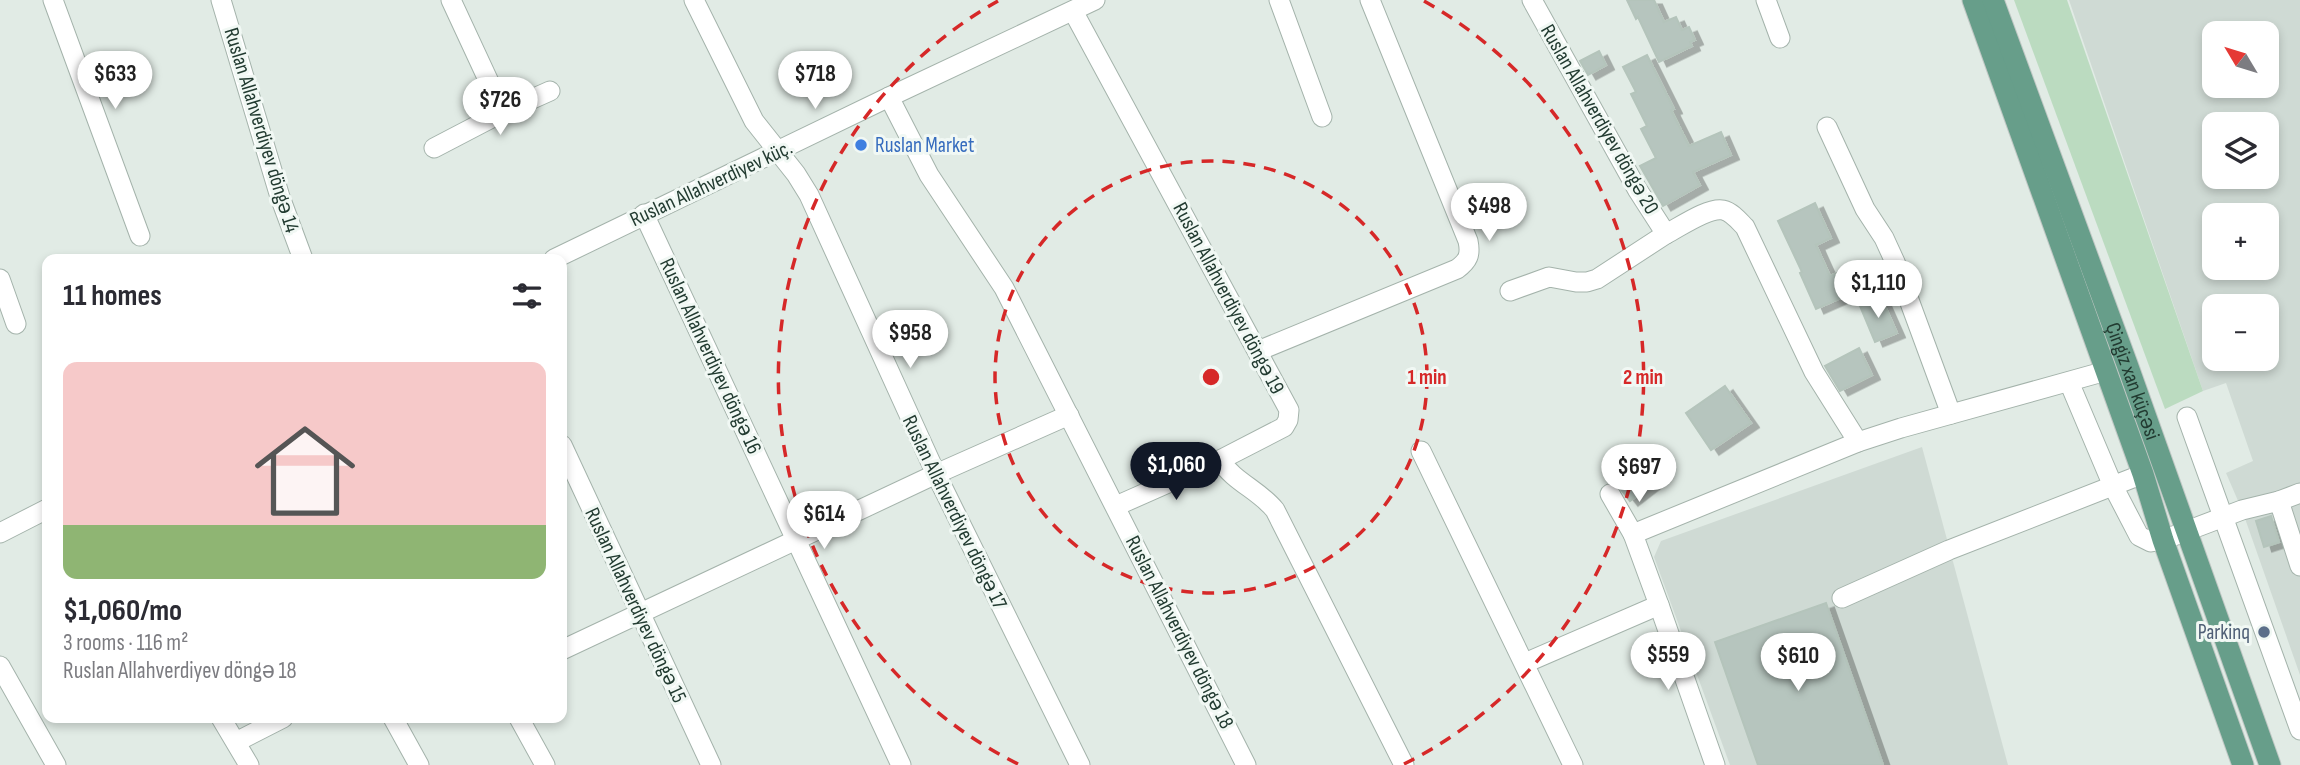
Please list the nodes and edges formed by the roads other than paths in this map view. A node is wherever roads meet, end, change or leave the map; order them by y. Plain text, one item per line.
1 (53, 0) edge
2 (221, 0) edge
3 (451, 0) edge
4 (694, 0) edge
5 (1095, 0) edge
6 (1279, 0) edge
7 (1370, 0) edge
8 (1532, 0) edge
9 (1766, 0) edge
10 (1973, 0) edge
11 (1993, 0) edge
12 (1073, 11) junction
13 (1780, 38) dead end
14 (550, 91) dead end
15 (889, 97) junction
16 (503, 112) junction
17 (1322, 117) dead end
18 (1827, 127) dead end
19 (434, 148) dead end
20 (779, 151) junction
21 (644, 214) junction
22 (1666, 234) junction
23 (140, 236) dead end
24 (301, 254) edge
25 (564, 254) edge
26 (0, 279) edge
27 (1510, 291) dead end
28 (16, 324) dead end
29 (1258, 351) junction
30 (2106, 371) junction
31 (2069, 382) junction
32 (1951, 414) junction
33 (1069, 415) junction
34 (2187, 417) dead end
35 (1858, 442) junction
36 (1421, 451) dead end
37 (567, 456) edge
38 (1220, 460) junction
39 (936, 474) junction
40 (2143, 474) junction
41 (2113, 486) junction
42 (2300, 493) edge
43 (1611, 494) dead end
44 (2279, 501) junction
45 (1116, 506) junction
46 (42, 512) edge
47 (2224, 517) junction
48 (2186, 531) junction
49 (0, 533) edge
50 (1633, 534) junction
51 (2163, 540) junction
52 (798, 541) junction
53 (2300, 566) edge
54 (1842, 598) dead end
55 (1659, 605) junction
56 (640, 613) junction
57 (567, 648) edge
58 (1525, 663) junction
59 (0, 666) edge
60 (224, 723) edge
61 (273, 723) edge
62 (396, 723) edge
63 (522, 723) edge
64 (2300, 730) edge
65 (236, 742) junction
66 (56, 765) edge
67 (250, 765) edge
68 (419, 765) edge
69 (545, 765) edge
70 (711, 765) edge
71 (901, 765) edge
72 (1080, 765) edge
73 (1246, 765) edge
74 (1404, 765) edge
75 (1573, 765) edge
76 (1715, 765) edge
77 (2243, 765) edge
78 (2270, 765) edge

1 - 23 street
2 - 24 street, Ruslan Allahverdiyev döngə 14
3 - 16 street
4 - 20 street, Ruslan Allahverdiyev döngə 17
5 - 12 street, Ruslan Allahverdiyev küç.
6 - 17 street
7 - 29 street
8 - 22 street, Ruslan Allahverdiyev döngə 20
9 - 13 street
10 - 30 main road, Çingiz xan küçəsi
11 - 48 main road, Çingiz xan küçəsi
12 - 15 street, Ruslan Allahverdiyev küç.
12 - 29 street, Ruslan Allahverdiyev döngə 19
14 - 16 street
15 - 20 street, Ruslan Allahverdiyev küç.
15 - 33 street, Ruslan Allahverdiyev döngə 18
16 - 19 street
18 - 32 street
20 - 21 street, Ruslan Allahverdiyev küç.
20 - 39 street, Ruslan Allahverdiyev döngə 17
21 - 25 street, Ruslan Allahverdiyev küç.
21 - 52 street, Ruslan Allahverdiyev döngə 16
22 - 27 street
22 - 35 street, Ruslan Allahverdiyev döngə 20
26 - 28 street
29 - 38 street, Ruslan Allahverdiyev döngə 19
30 - 31 street
30 - 40 main road, Çingiz xan küçəsi
31 - 32 street
31 - 41 street
32 - 35 street
33 - 39 street
33 - 45 street, Ruslan Allahverdiyev döngə 18
34 - 47 street
35 - 50 street
36 - 58 street
37 - 56 street, Ruslan Allahverdiyev döngə 15
38 - 45 street
38 - 74 street
39 - 52 street
39 - 72 street, Ruslan Allahverdiyev döngə 17
40 - 41 street
40 - 51 main road, Çingiz xan küçəsi
41 - 51 street
41 - 54 street
42 - 44 street
43 - 50 street
44 - 47 street
44 - 53 street
45 - 73 street, Ruslan Allahverdiyev döngə 18
46 - 49 street
47 - 48 street
47 - 64 street
48 - 51 street
48 - 78 main road, Çingiz xan küçəsi
50 - 55 street
51 - 77 main road, Çingiz xan küçəsi
52 - 56 street
52 - 71 street, Ruslan Allahverdiyev döngə 16
55 - 58 street
55 - 76 street
56 - 57 street
56 - 70 street, Ruslan Allahverdiyev döngə 15
58 - 75 street
59 - 66 street
60 - 65 street
61 - 65 street
62 - 68 street
63 - 69 street
65 - 67 street

